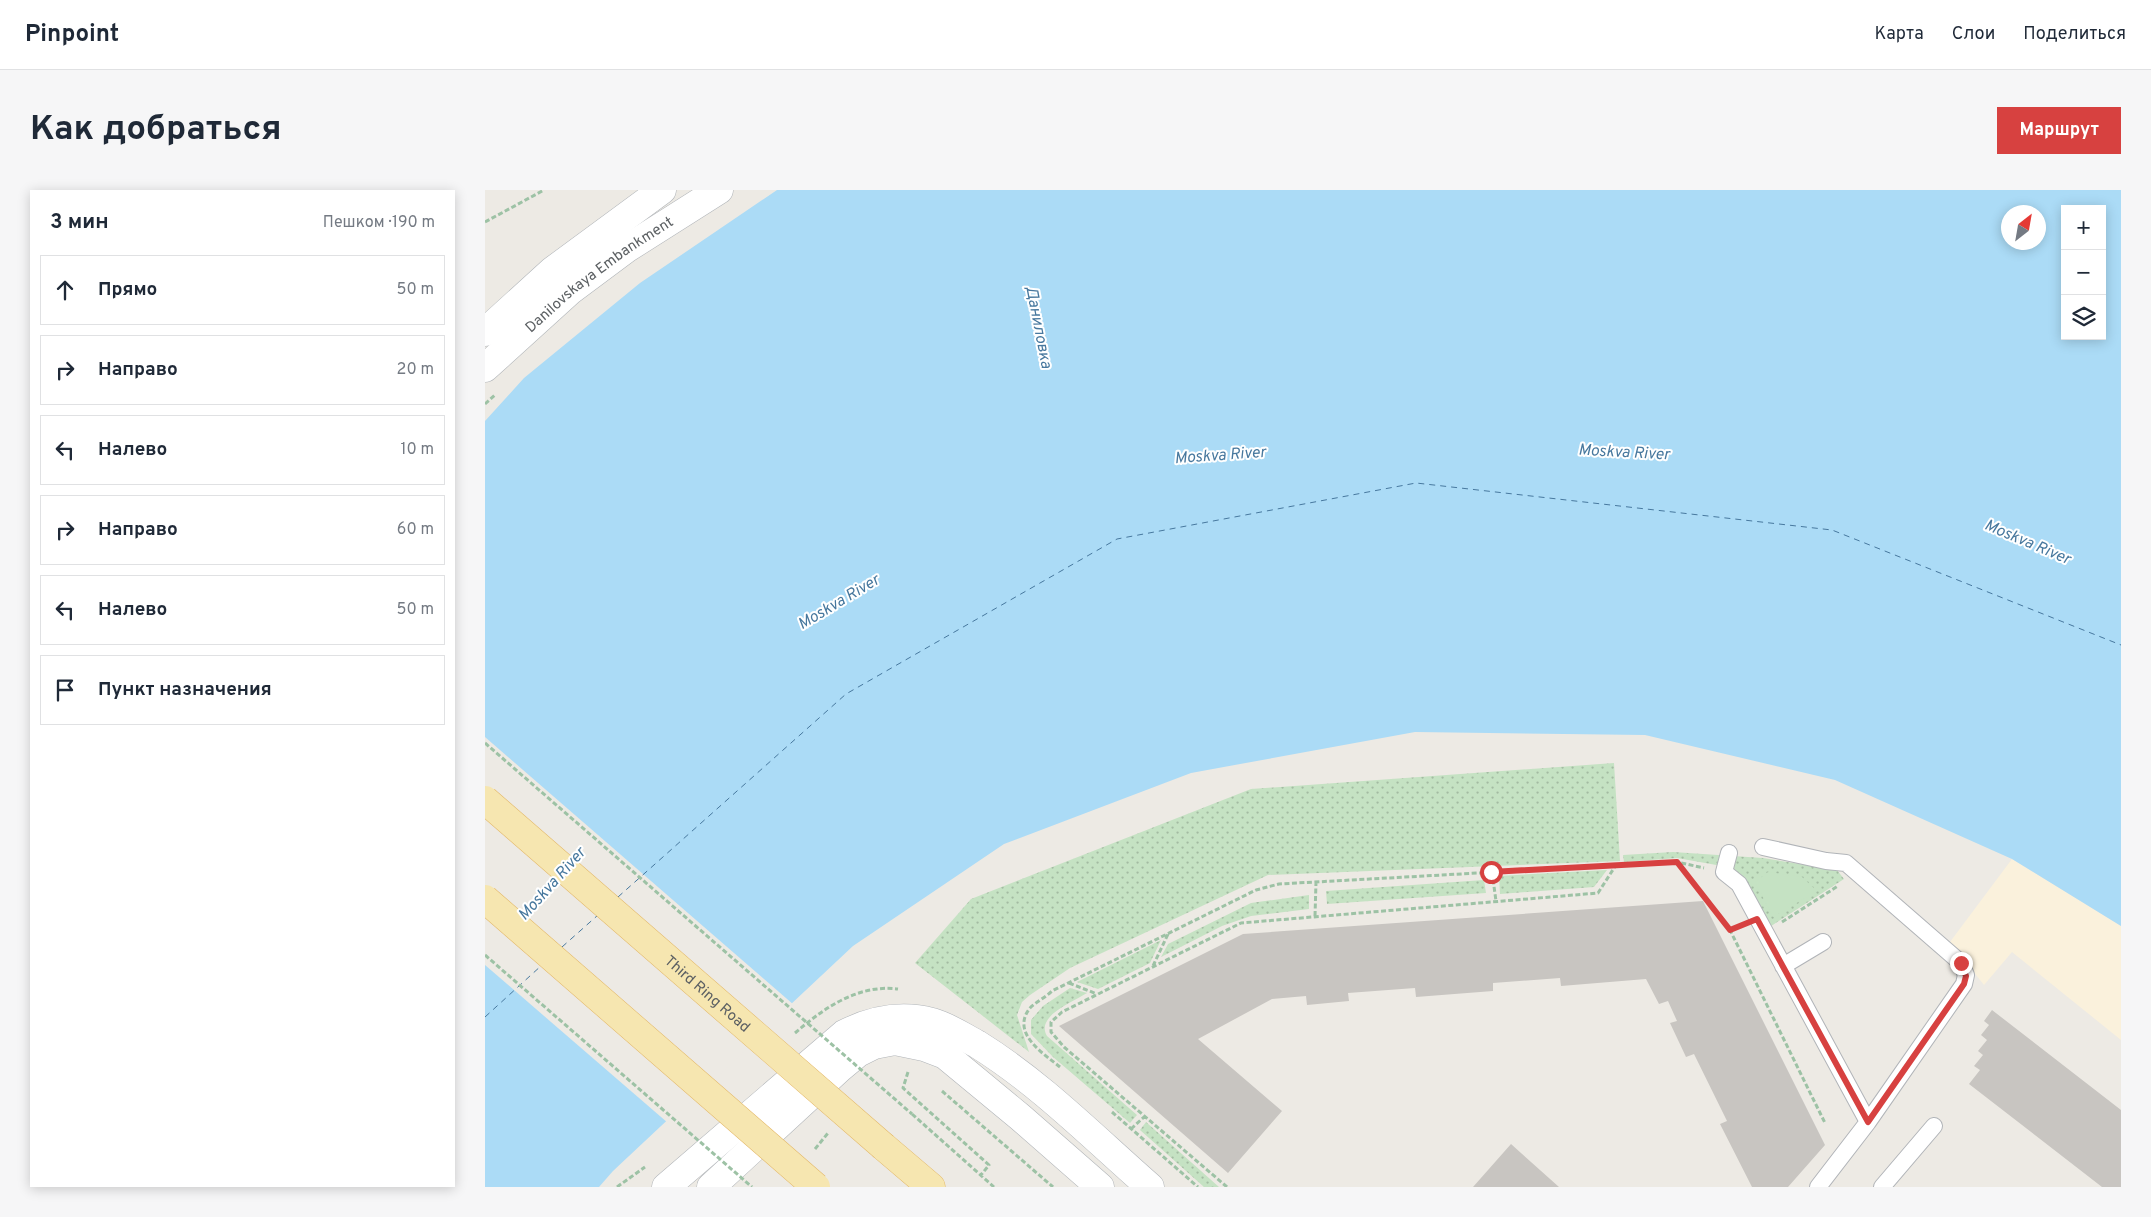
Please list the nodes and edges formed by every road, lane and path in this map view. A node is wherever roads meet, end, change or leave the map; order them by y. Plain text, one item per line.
1 (544, 190) edge
2 (662, 190) edge
3 (719, 190) edge
4 (485, 222) edge
5 (485, 332) edge
6 (485, 368) edge
7 (485, 743) edge
8 (485, 800) edge
9 (1763, 847) dead end
10 (1729, 853) dead end
11 (1617, 865) junction
12 (1491, 872) junction
13 (1316, 882) junction
14 (1842, 883) dead end
15 (485, 900) edge
16 (1496, 901) junction
17 (1315, 916) junction
18 (1761, 926) junction
19 (1730, 930) junction
20 (1168, 934) junction
21 (1823, 942) dead end
22 (485, 955) edge
23 (1153, 966) junction
24 (1783, 966) junction
25 (1069, 983) junction
26 (1098, 994) junction
27 (1061, 1068) dead end
28 (914, 1071) dead end
29 (941, 1091) dead end
30 (1110, 1111) dead end
31 (1145, 1116) junction
32 (1868, 1122) junction
33 (1825, 1124) dead end
34 (1934, 1126) dead end
35 (1131, 1129) junction
36 (753, 1149) junction
37 (706, 1153) junction
38 (981, 1175) junction
39 (666, 1187) edge
40 (697, 1187) edge
41 (711, 1187) edge
42 (743, 1187) edge
43 (752, 1187) edge
44 (816, 1187) edge
45 (931, 1187) edge
46 (994, 1187) edge
47 (1053, 1187) edge
48 (1100, 1187) edge
49 (1150, 1187) edge
50 (1198, 1187) edge
51 (1227, 1187) edge
52 (1818, 1187) edge
53 (1882, 1187) edge

1 - 4 path
2 - 5 main road, Danilovskaya Embankment
3 - 6 main road, Danilovskaya Embankment
7 - 38 path, bridge
8 - 45 main road, Third Ring Road, bridge
9 - 32 lane
10 - 18 lane
11 - 12 path
11 - 16 path
11 - 19 path
12 - 13 path
12 - 16 path
13 - 17 path
13 - 20 path
14 - 18 path
15 - 44 main road, bridge
16 - 17 path
17 - 23 path
18 - 19 path
18 - 24 lane
19 - 33 path
20 - 23 path
20 - 25 path
21 - 24 lane
22 - 43 path, bridge
23 - 26 path
24 - 32 lane
25 - 26 path
25 - 27 path
26 - 31 path
28 - 38 path
29 - 47 path
30 - 35 path
31 - 35 path
31 - 51 path
32 - 52 lane
34 - 53 lane
35 - 50 path
36 - 41 main road
36 - 42 main road
36 - 48 main road
37 - 39 main road
37 - 40 main road
37 - 49 main road
38 - 46 path

